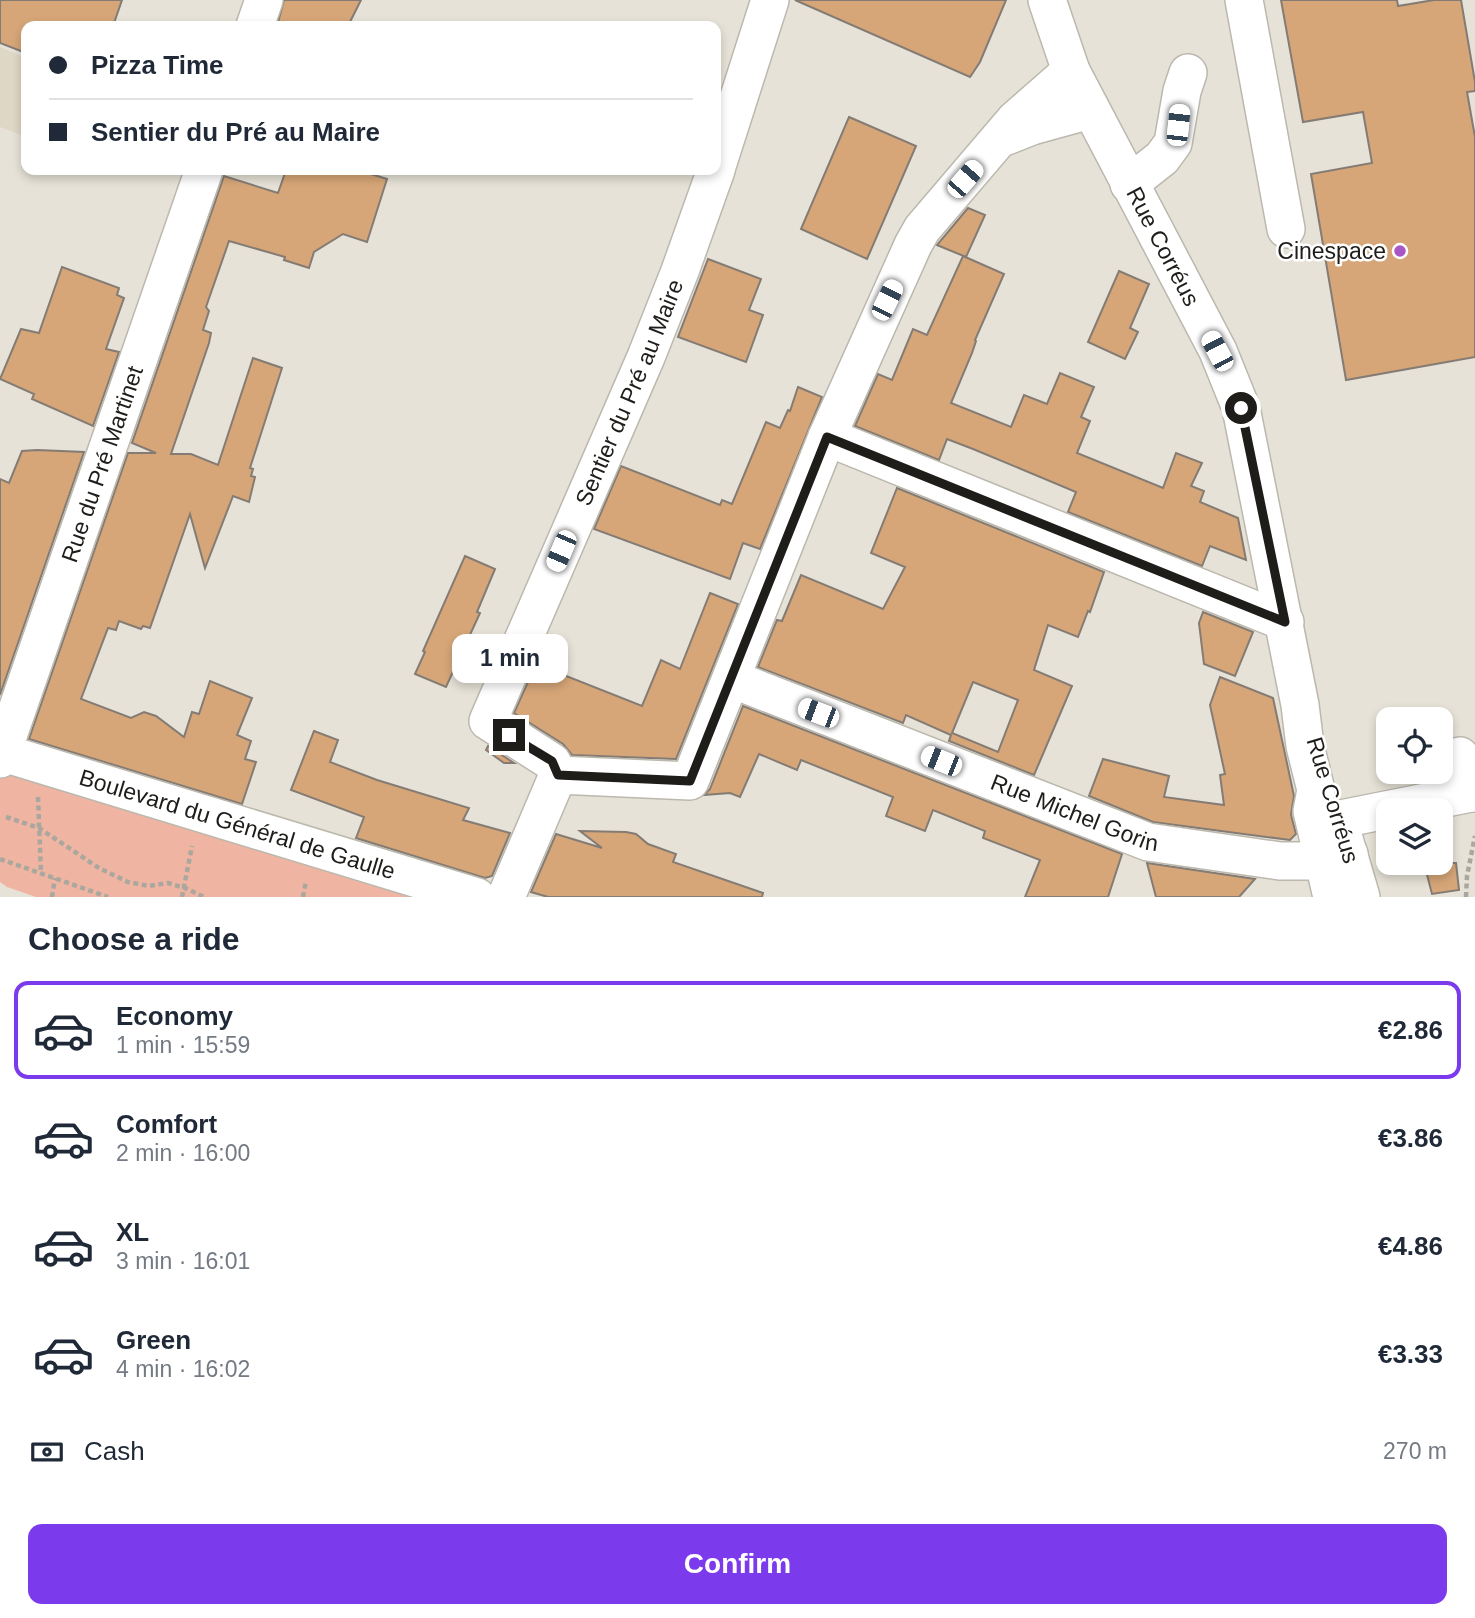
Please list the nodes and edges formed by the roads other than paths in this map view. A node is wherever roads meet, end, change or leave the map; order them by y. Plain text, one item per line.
1 (264, 0) edge
2 (770, 0) edge
3 (1047, 0) edge
4 (1244, 0) edge
5 (257, 21) edge
6 (1071, 71) junction
7 (1188, 74) dead end
8 (1090, 110) junction
9 (1000, 139) junction
10 (721, 153) edge
11 (202, 175) edge
12 (714, 175) edge
13 (1129, 184) junction
14 (1286, 229) dead end
15 (827, 437) junction
16 (1285, 622) junction
17 (732, 679) junction
18 (1, 754) edge
19 (1460, 756) dead end
20 (558, 775) junction
21 (1473, 793) edge
22 (1330, 832) junction
23 (477, 897) edge
24 (506, 897) edge
25 (1332, 897) edge
26 (1346, 897) edge
27 (1361, 897) edge

1 - 5 street
2 - 10 street, Sentier du Pré au Maire
3 - 6 street, Rue Corréus
4 - 14 street
6 - 8 street, Rue Corréus
6 - 9 street
7 - 13 street
8 - 9 street
8 - 13 street, Rue Corréus
9 - 15 street
11 - 18 street, Rue du Pré Martinet
12 - 20 street, Sentier du Pré au Maire
13 - 16 street, Rue Corréus
15 - 16 street
15 - 17 street
16 - 22 street, Rue Corréus
17 - 20 street
17 - 22 street, Rue Michel Gorin
18 - 23 street, Boulevard du Général de Gaulle
19 - 21 street
20 - 24 street
21 - 22 street, Rue Michel Gorin
22 - 25 street, Rue Corréus
22 - 26 street
22 - 27 street, Rue Corréus

